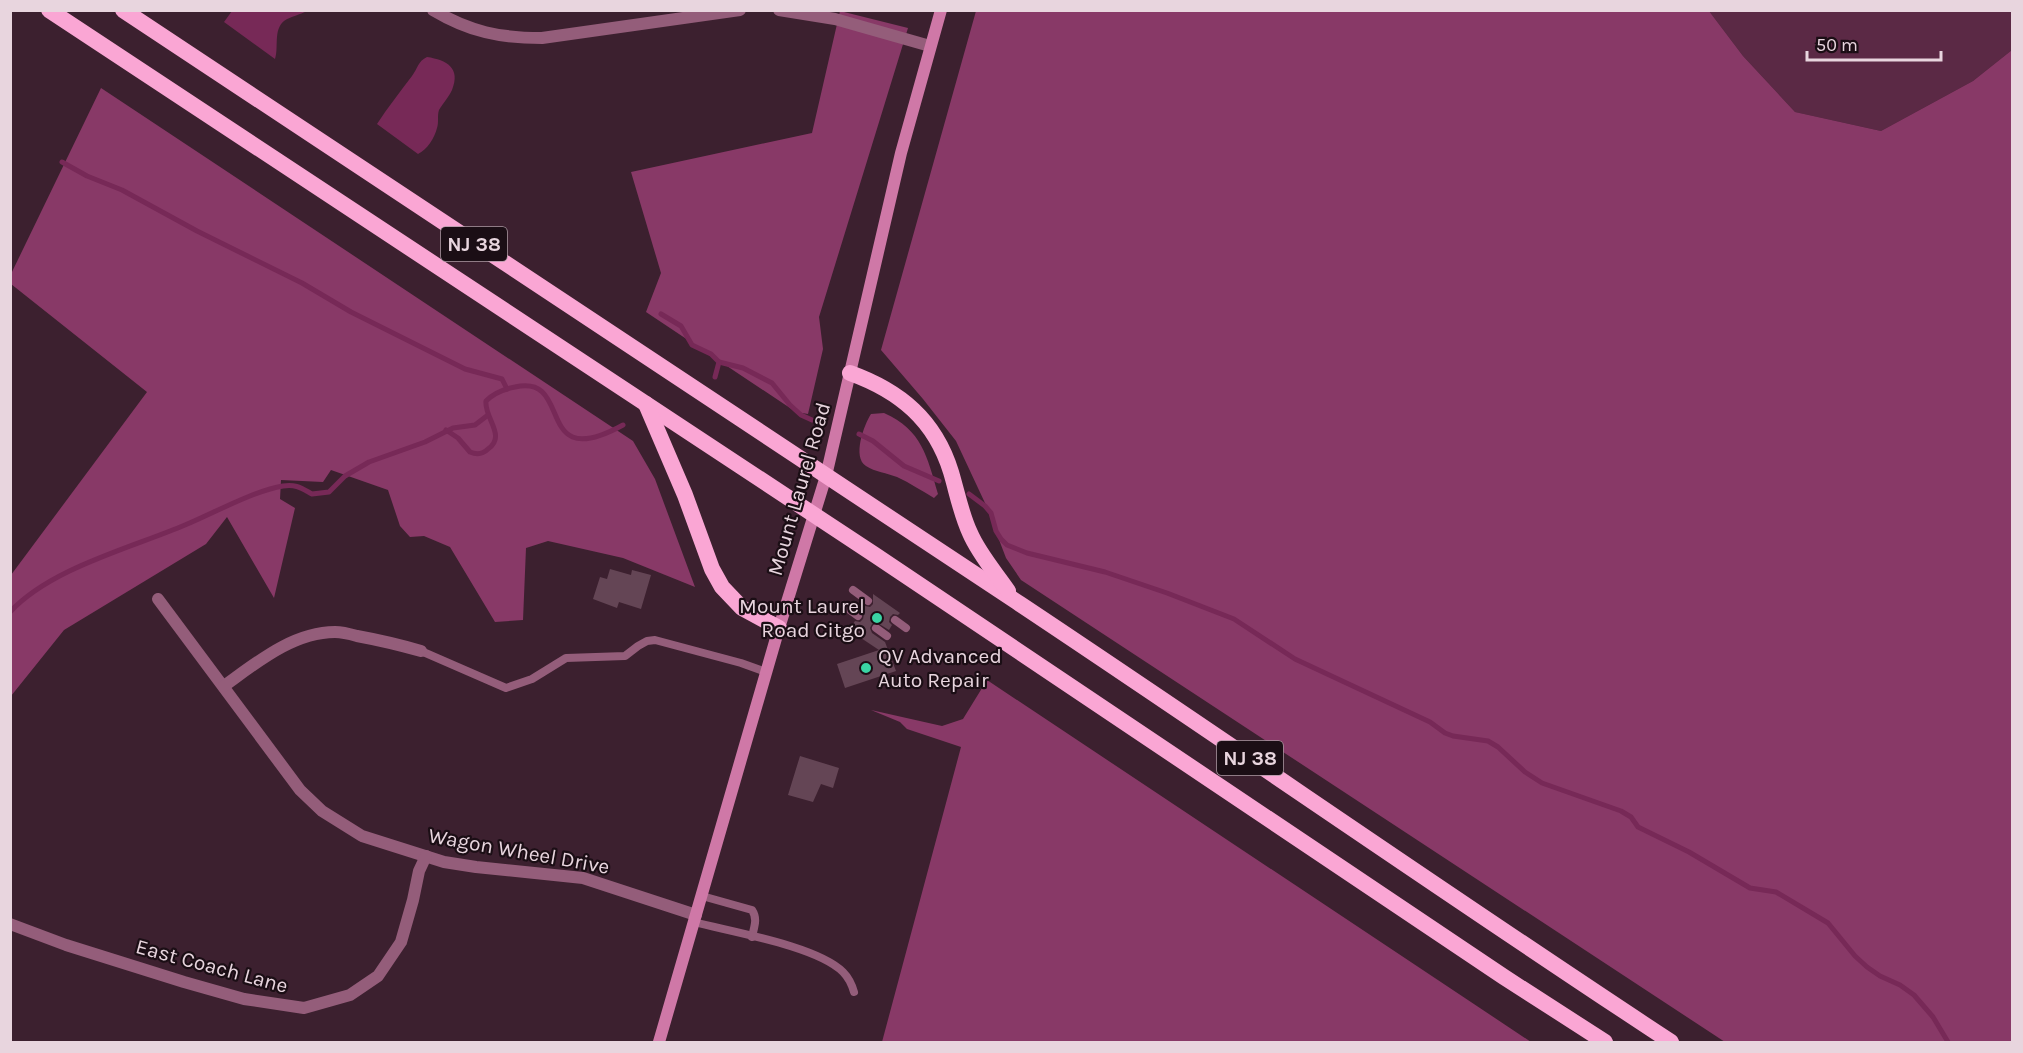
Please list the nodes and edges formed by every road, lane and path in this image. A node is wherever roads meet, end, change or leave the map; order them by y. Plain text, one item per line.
1 (50, 10) edge
2 (123, 10) edge
3 (433, 10) edge
4 (740, 10) edge
5 (779, 10) edge
6 (941, 10) edge
7 (834, 15) edge
8 (930, 46) junction
9 (850, 373) junction
10 (645, 403) junction
11 (826, 476) junction
12 (814, 514) junction
13 (853, 590) dead end
14 (158, 598) dead end
15 (868, 601) dead end
16 (1016, 601) junction
17 (843, 605) dead end
18 (858, 616) dead end
19 (895, 620) dead end
20 (779, 628) junction
21 (876, 628) dead end
22 (906, 628) dead end
23 (887, 636) dead end
24 (420, 651) joint
25 (766, 672) junction
26 (224, 686) junction
27 (426, 856) junction
28 (702, 896) junction
29 (695, 919) junction
30 (10, 924) edge
31 (752, 937) junction
32 (854, 992) dead end
33 (659, 1042) edge
34 (1605, 1042) edge
35 (1671, 1042) edge

1 - 10 highway, NJ 38
2 - 11 highway, NJ 38
3 - 4 street
5 - 7 street
6 - 8 main road, Mount Laurel Road
7 - 8 street
8 - 9 main road, Mount Laurel Road
9 - 11 main road, Mount Laurel Road
9 - 16 highway
10 - 12 highway, NJ 38
10 - 20 highway
11 - 12 main road, Mount Laurel Road
11 - 16 highway, NJ 38
12 - 20 main road, Mount Laurel Road
12 - 34 highway, NJ 38
13 - 15 lane
14 - 26 street, Wagon Wheel Drive
16 - 35 highway, NJ 38
17 - 18 lane
19 - 22 lane
20 - 25 main road, Mount Laurel Road
21 - 23 lane
24 - 25 lane
24 - 26 street
25 - 28 main road, Mount Laurel Road
26 - 27 street, Wagon Wheel Drive
27 - 29 street, Wagon Wheel Drive
27 - 30 street, East Coach Lane
28 - 29 main road, Mount Laurel Road
28 - 31 lane
29 - 31 lane
29 - 33 main road, Mount Laurel Road
31 - 32 lane

